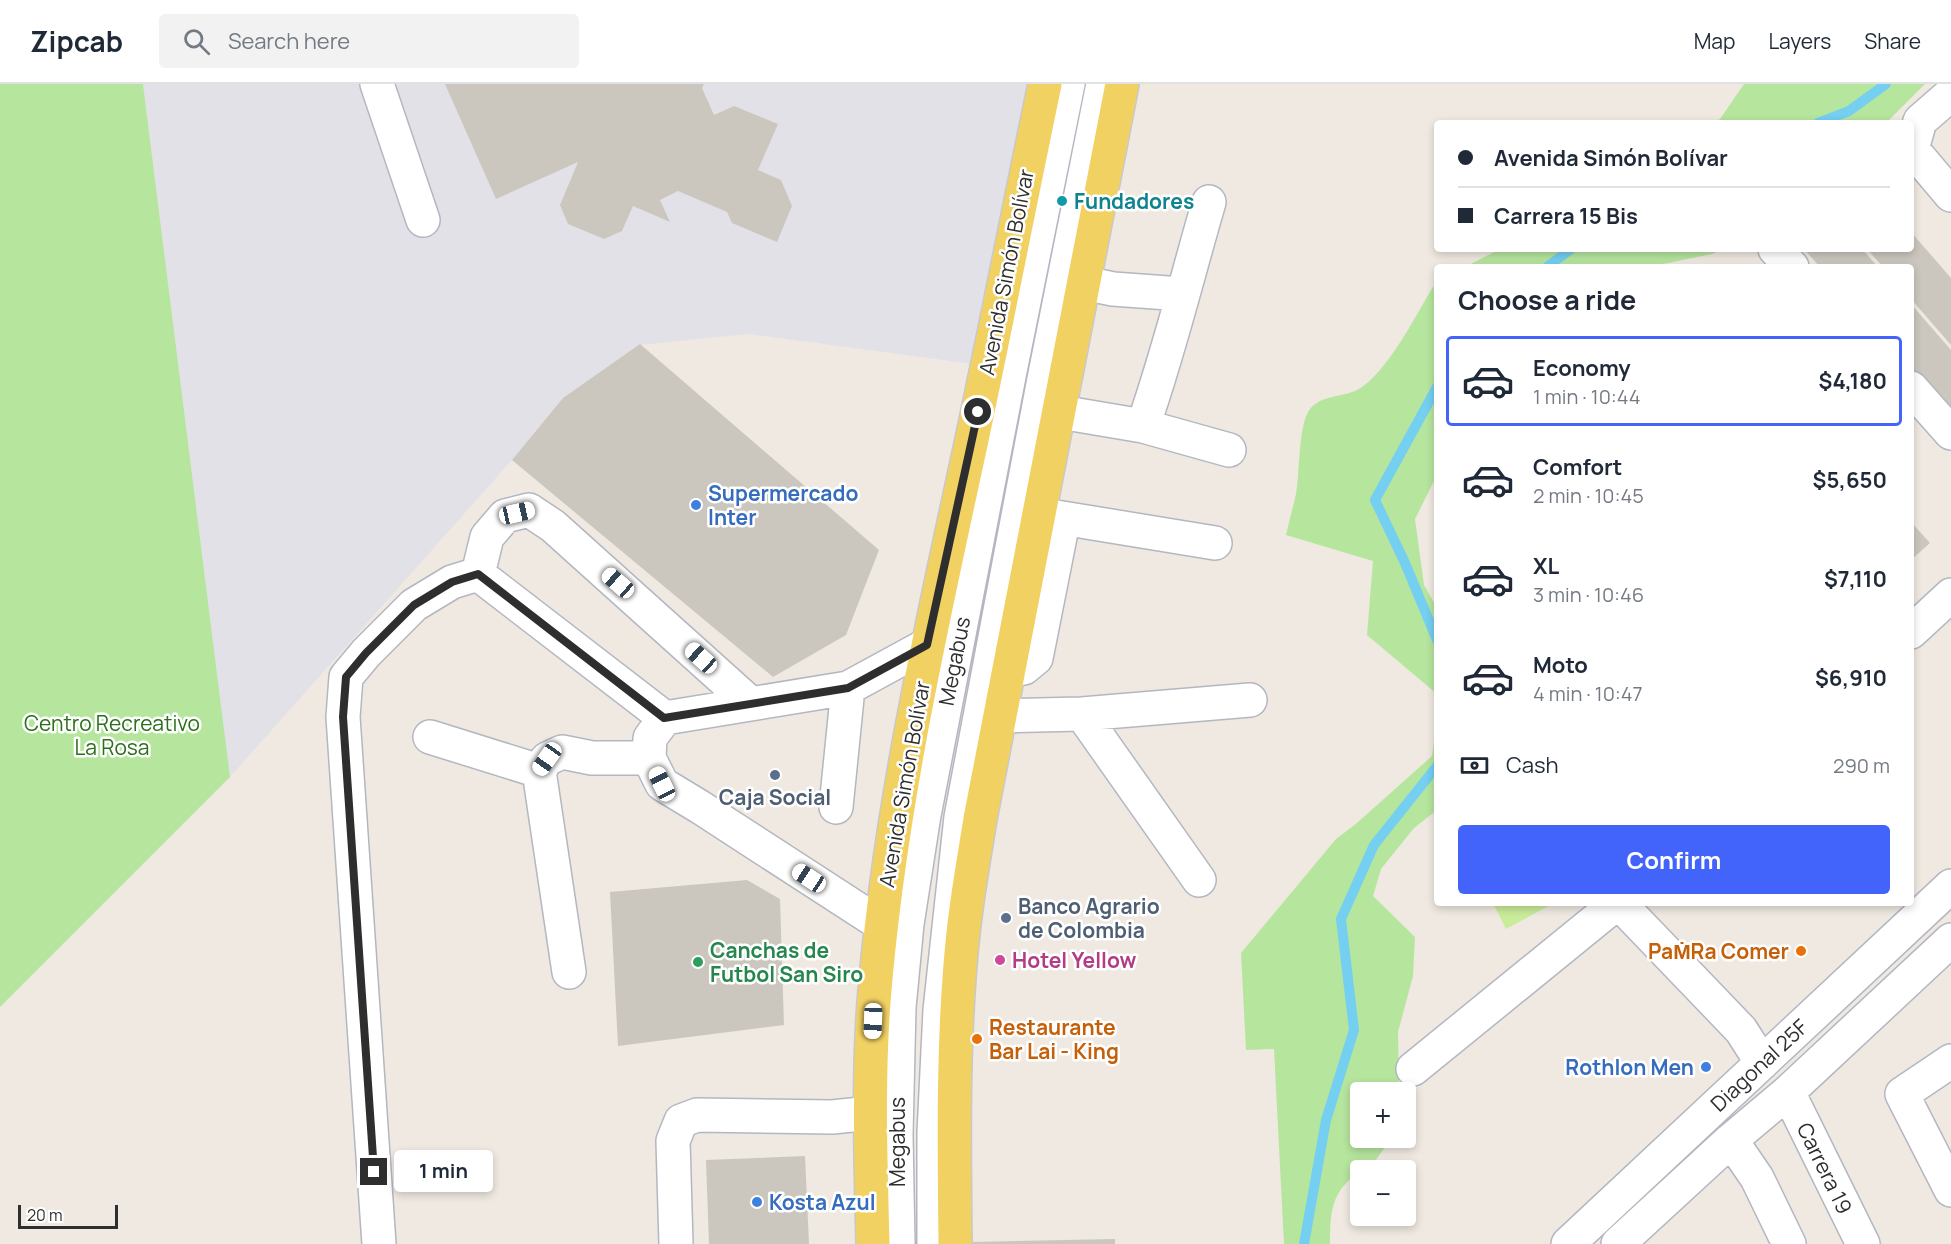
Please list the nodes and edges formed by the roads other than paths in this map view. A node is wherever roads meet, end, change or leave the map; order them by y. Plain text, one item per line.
1 (377, 84) edge
2 (1045, 84) edge
3 (1068, 84) edge
4 (1103, 84) edge
5 (1122, 84) edge
6 (1951, 94) edge
7 (1914, 142) edge
8 (1914, 151) edge
9 (1951, 195) edge
10 (1209, 202) dead end
11 (423, 220) dead end
12 (1778, 252) edge
13 (1789, 264) edge
14 (1084, 283) junction
15 (1182, 294) junction
16 (1914, 391) edge
17 (1060, 412) junction
18 (1143, 426) junction
19 (1951, 433) edge
20 (1229, 450) dead end
21 (1048, 515) junction
22 (1215, 543) dead end
23 (478, 574) junction
24 (1951, 595) edge
25 (1914, 629) edge
26 (927, 645) junction
27 (848, 688) junction
28 (1250, 700) dead end
29 (751, 704) junction
30 (1082, 714) junction
31 (1000, 716) junction
32 (664, 718) junction
33 (429, 737) dead end
34 (649, 758) junction
35 (539, 771) junction
36 (836, 807) dead end
37 (1199, 880) dead end
38 (1951, 886) edge
39 (1614, 906) edge
40 (1621, 906) edge
41 (882, 925) junction
42 (1949, 947) edge
43 (569, 972) dead end
44 (1951, 1061) edge
45 (1762, 1063) junction
46 (1413, 1069) dead end
47 (1788, 1092) junction
48 (871, 1113) junction
49 (1723, 1147) junction
50 (1951, 1190) edge
51 (379, 1244) edge
52 (676, 1244) edge
53 (873, 1244) edge
54 (898, 1244) edge
55 (934, 1244) edge
56 (955, 1244) edge
57 (1568, 1244) edge
58 (1618, 1244) edge
59 (1765, 1244) edge
60 (1789, 1244) edge
61 (1863, 1244) edge

1 - 11 street
2 - 26 main road, Avenida Simón Bolívar
3 - 54 street, Megabus
4 - 55 street, Megabus
5 - 14 main road
6 - 7 street
8 - 9 street
10 - 15 street
12 - 13 street
14 - 15 street
14 - 17 main road
15 - 18 street
16 - 19 street
17 - 18 street
17 - 21 main road
18 - 20 street
21 - 22 street
21 - 31 main road
23 - 29 street
23 - 32 street
23 - 51 street
24 - 25 street
26 - 27 street
26 - 41 main road, Avenida Simón Bolívar
27 - 29 street
27 - 36 street
28 - 30 street
29 - 32 street
30 - 31 street
30 - 37 street
31 - 56 main road
32 - 34 street
33 - 35 street
34 - 35 street
34 - 41 street
35 - 43 street
38 - 45 street, Diagonal 25F
39 - 46 street
40 - 45 street
41 - 48 main road, Avenida Simón Bolívar
42 - 47 street, Diagonal 25F
44 - 50 street
45 - 47 street
45 - 57 street, Diagonal 25F
47 - 49 street, Diagonal 25F
47 - 61 street, Carrera 19
48 - 52 street
48 - 53 main road, Avenida Simón Bolívar
49 - 58 street, Diagonal 25F
49 - 59 street
49 - 60 street

